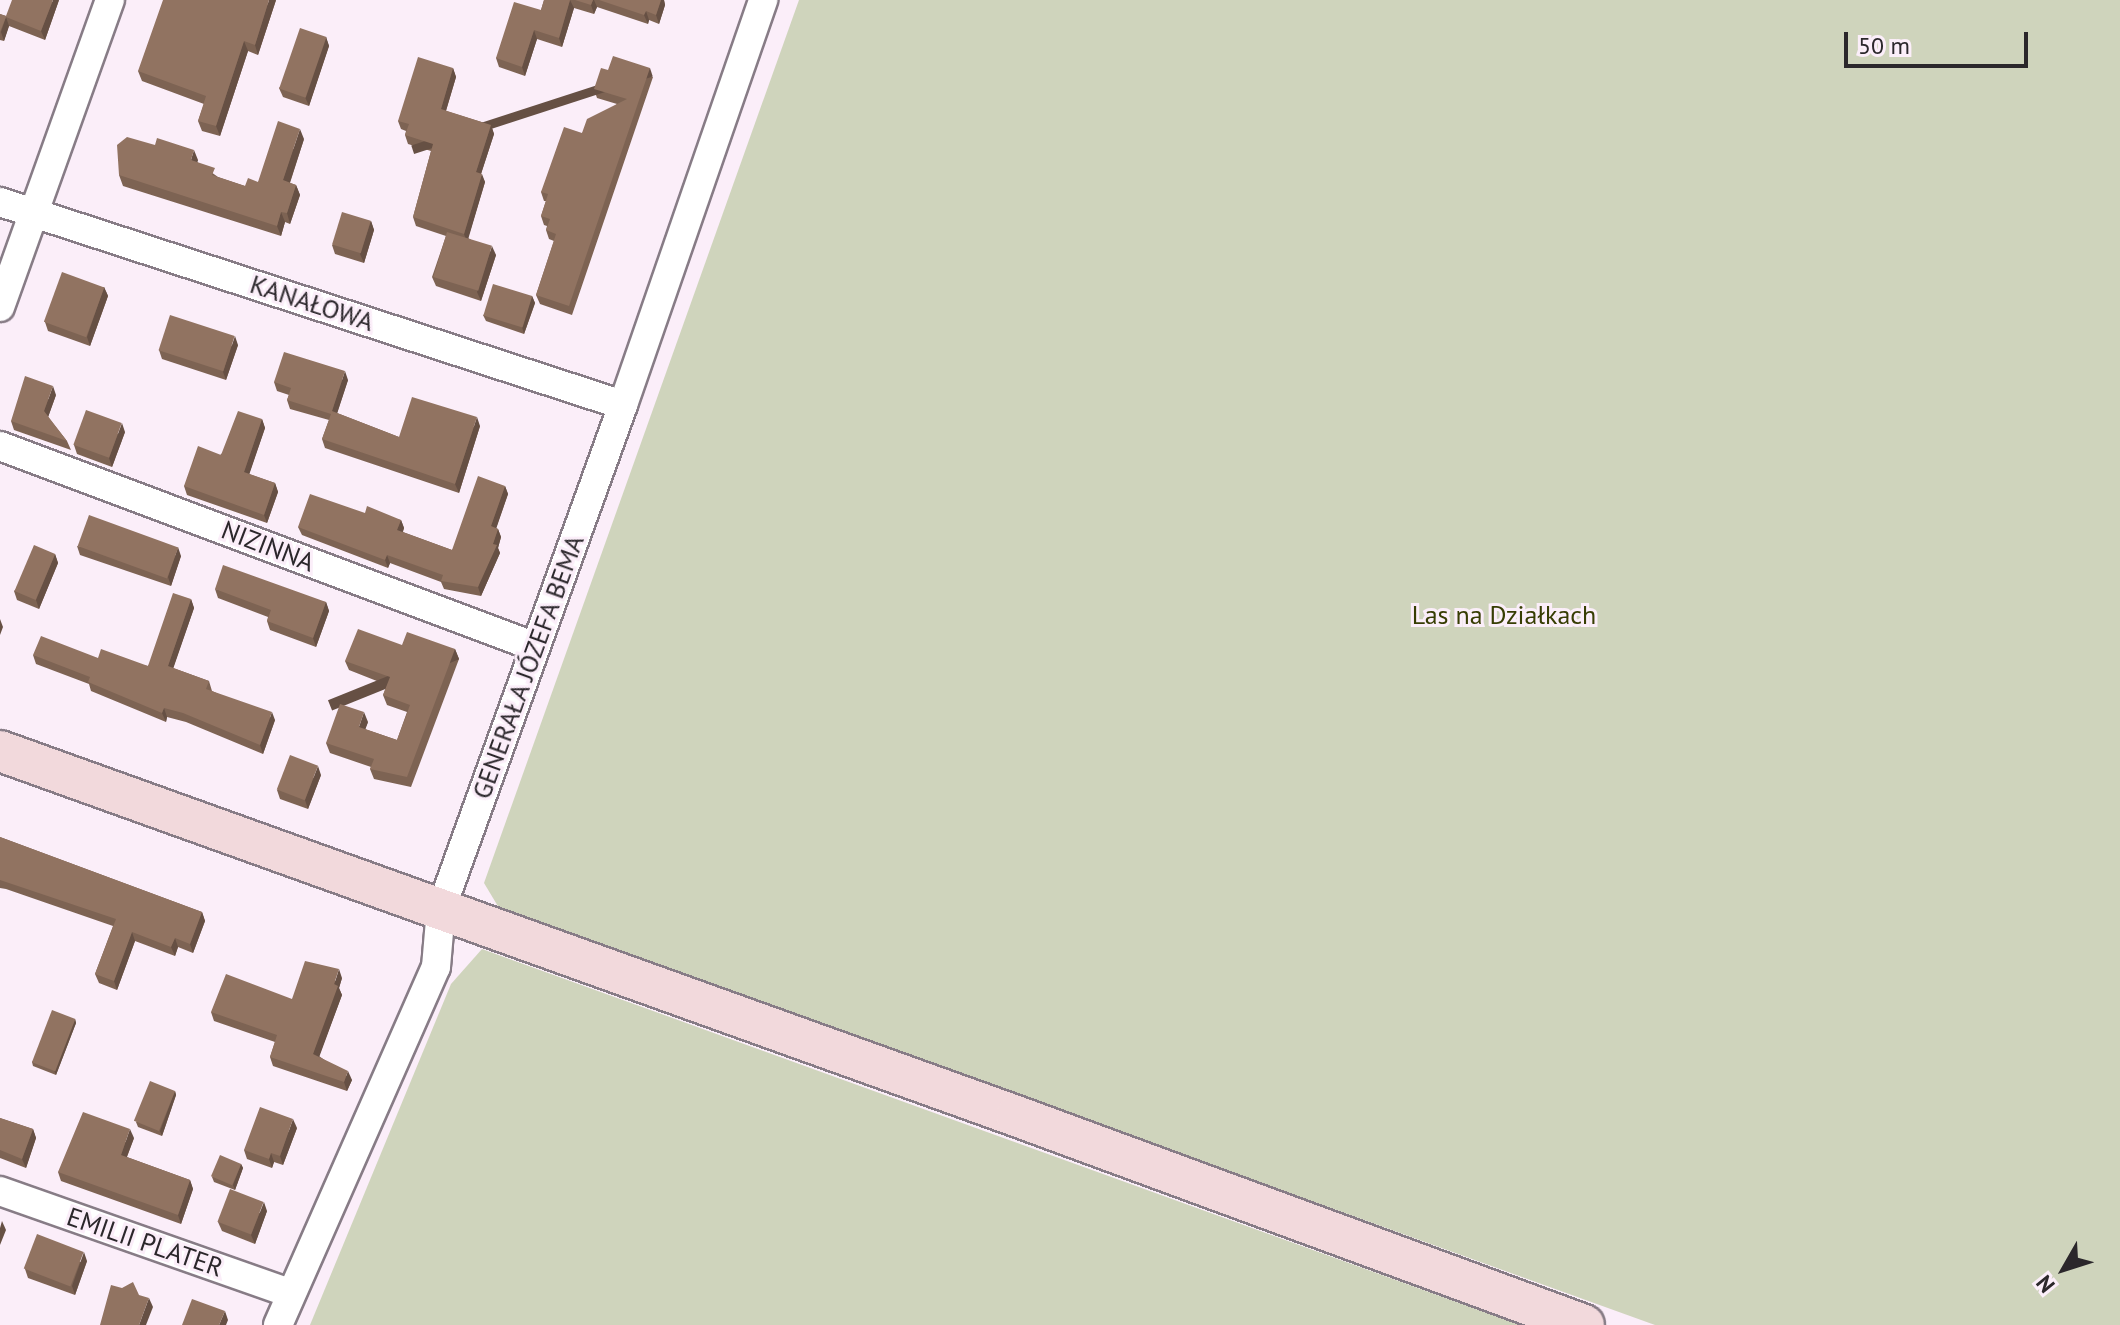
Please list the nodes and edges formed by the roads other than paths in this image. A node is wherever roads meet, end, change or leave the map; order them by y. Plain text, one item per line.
1 (110, 0) edge
2 (763, 0) edge
3 (0, 202) edge
4 (35, 213) junction
5 (0, 307) edge
6 (623, 405) junction
7 (0, 446) edge
8 (536, 647) junction
9 (0, 751) edge
10 (441, 909) junction
11 (0, 1191) edge
12 (290, 1293) junction
13 (278, 1325) edge
14 (1584, 1325) edge

1 - 4 street
2 - 6 street, GENERAŁA JÓZEFA BEMA
3 - 4 street, KANAŁOWA
4 - 5 street
4 - 6 street, KANAŁOWA
6 - 8 street, GENERAŁA JÓZEFA BEMA
7 - 8 street, NIZINNA
8 - 10 street, GENERAŁA JÓZEFA BEMA
9 - 10 main road
10 - 12 street, GENERAŁA JÓZEFA BEMA
10 - 14 main road
11 - 12 street, EMILII PLATER
12 - 13 street, GENERAŁA JÓZEFA BEMA

